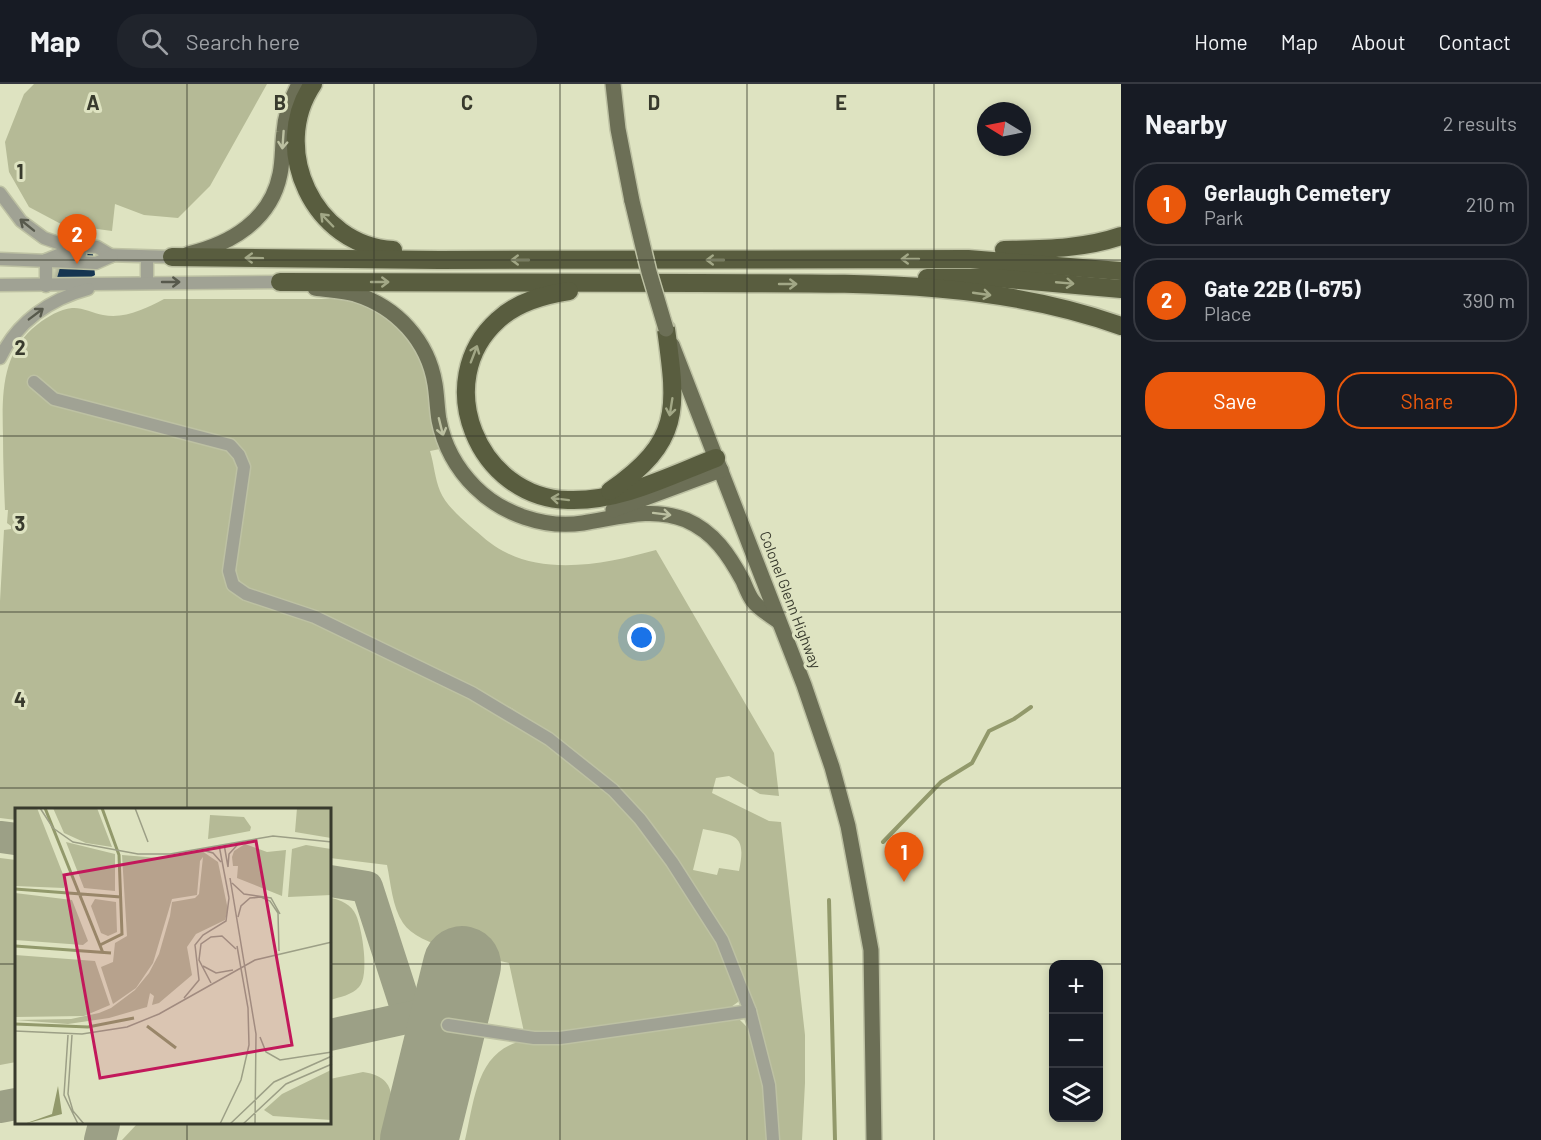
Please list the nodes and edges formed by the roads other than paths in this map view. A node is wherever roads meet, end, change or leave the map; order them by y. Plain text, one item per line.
1 (299, 84) edge
2 (314, 84) edge
3 (613, 84) edge
4 (0, 193) edge
5 (1121, 236) edge
6 (44, 238) junction
7 (63, 253) junction
8 (112, 256) junction
9 (147, 256) junction
10 (172, 257) junction
11 (0, 259) edge
12 (968, 259) junction
13 (46, 260) junction
14 (439, 260) junction
15 (1121, 271) edge
16 (147, 282) junction
17 (280, 282) junction
18 (603, 283) junction
19 (882, 284) junction
20 (0, 285) edge
21 (112, 285) junction
22 (46, 286) junction
23 (1121, 289) edge
24 (1121, 326) edge
25 (666, 328) junction
26 (0, 358) edge
27 (34, 382) dead end
28 (718, 464) junction
29 (601, 496) junction
30 (604, 518) junction
31 (778, 621) junction
32 (750, 1011) junction
33 (447, 1025) dead end
34 (772, 1140) edge
35 (874, 1140) edge

1 -> 10 main road
14 -> 2 highway
3 - 25 main road, Colonel Glenn Highway, bridge
6 -> 4 street
5 - 12 highway
6 - 7 street
6 - 8 street
7 - 8 street
7 - 13 street
8 - 9 street
8 - 13 street
9 - 10 street
9 - 16 street
14 -> 10 highway
11 - 13 street
12 -> 14 highway
12 - 15 highway
13 - 22 street
16 -> 17 street
16 - 21 street
17 -> 18 highway
17 -> 30 main road
18 -> 19 highway
29 -> 18 highway
19 -> 23 highway
19 -> 24 highway
20 - 22 street
21 - 22 street
26 -> 21 street
25 - 28 main road, Colonel Glenn Highway
25 -> 29 highway
27 - 32 street
28 - 29 highway
28 - 30 main road
28 - 31 main road, Colonel Glenn Highway
30 -> 31 main road
31 - 35 main road, Colonel Glenn Highway
32 - 33 street
32 - 34 street

